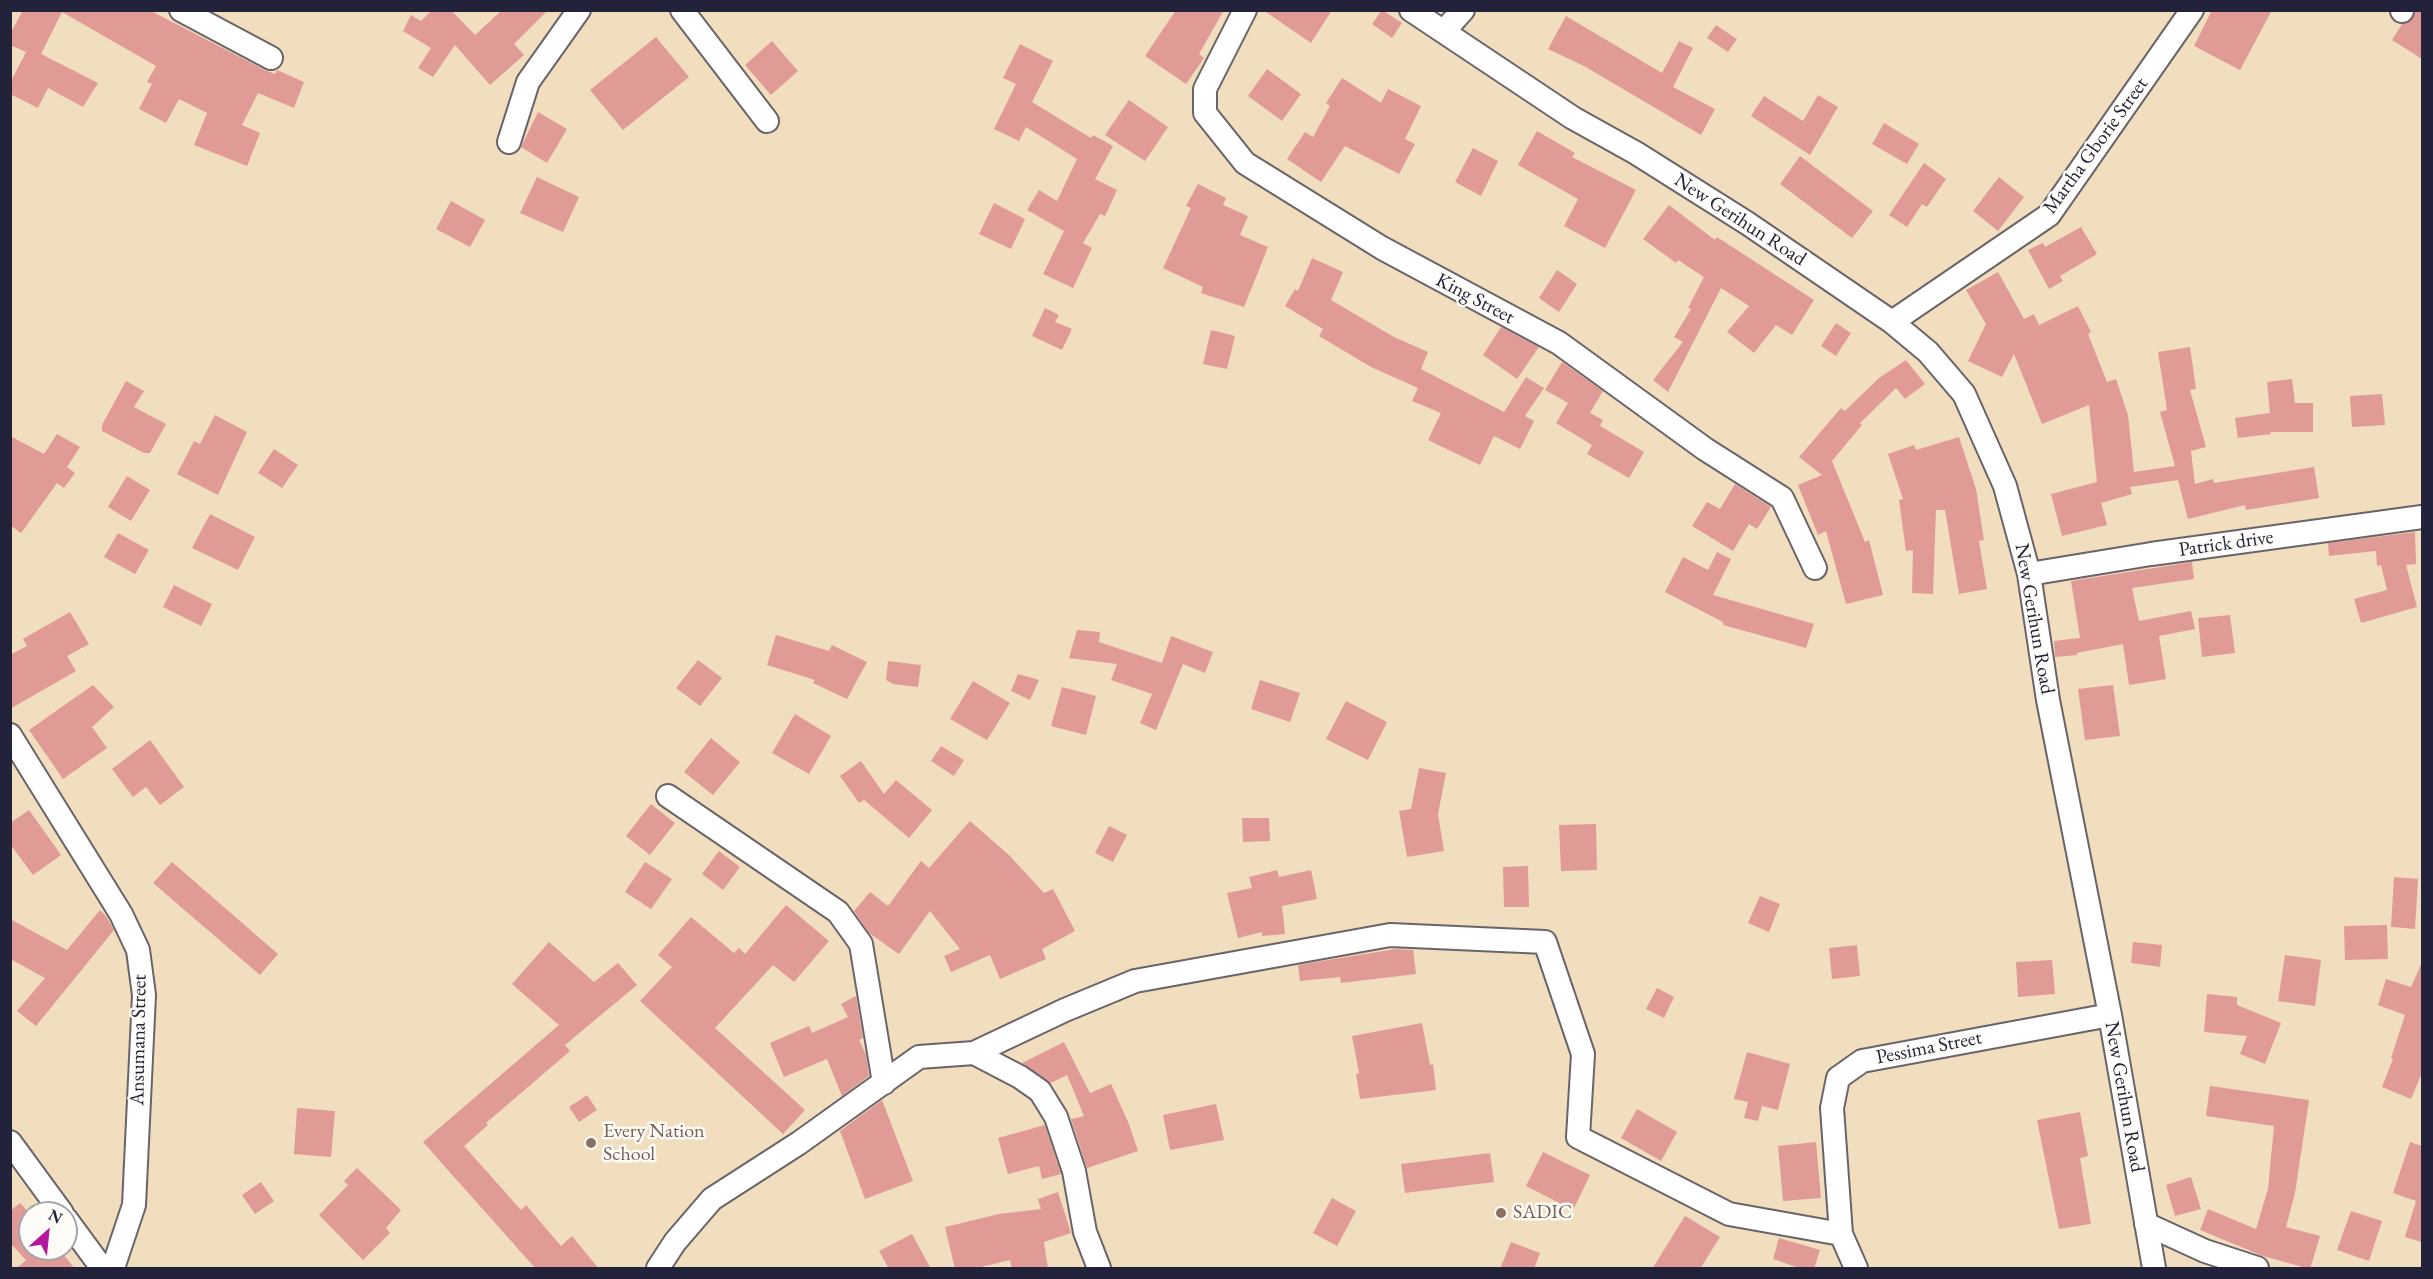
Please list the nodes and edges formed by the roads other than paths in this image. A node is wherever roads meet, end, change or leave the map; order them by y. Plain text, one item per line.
1 (181, 10) edge
2 (579, 10) edge
3 (682, 10) edge
4 (1245, 10) edge
5 (1411, 10) edge
6 (1463, 10) edge
7 (2192, 10) edge
8 (1444, 31) junction
9 (270, 58) dead end
10 (767, 121) dead end
11 (509, 142) dead end
12 (1892, 322) junction
13 (2422, 517) edge
14 (1815, 568) dead end
15 (2030, 574) junction
16 (10, 735) edge
17 (668, 796) dead end
18 (2110, 1015) junction
19 (974, 1053) junction
20 (884, 1083) junction
21 (10, 1142) edge
22 (53, 1201) edge
23 (2146, 1224) junction
24 (1841, 1234) junction
25 (78, 1236) edge
26 (102, 1269) edge
27 (113, 1269) edge
28 (658, 1269) edge
29 (1099, 1269) edge
30 (1856, 1269) edge
31 (2154, 1269) edge
32 (2257, 1269) edge

1 - 9 street
2 - 11 street
3 - 10 street
4 - 14 street, King Street
5 - 8 street, New Gerihun Road
6 - 8 street
7 - 12 street, Martha Gborie Street
8 - 12 street, New Gerihun Road
12 - 15 street, New Gerihun Road
13 - 15 street, Patrick drive
15 - 18 street, New Gerihun Road
16 - 27 street, Ansumana Street
17 - 20 street
18 - 23 street, New Gerihun Road
18 - 24 street, Pessima Street
19 - 20 street
19 - 24 street
19 - 29 street
20 - 28 street
21 - 22 street
23 - 31 street, New Gerihun Road
23 - 32 street
24 - 30 street, Pessima Street
25 - 26 street

